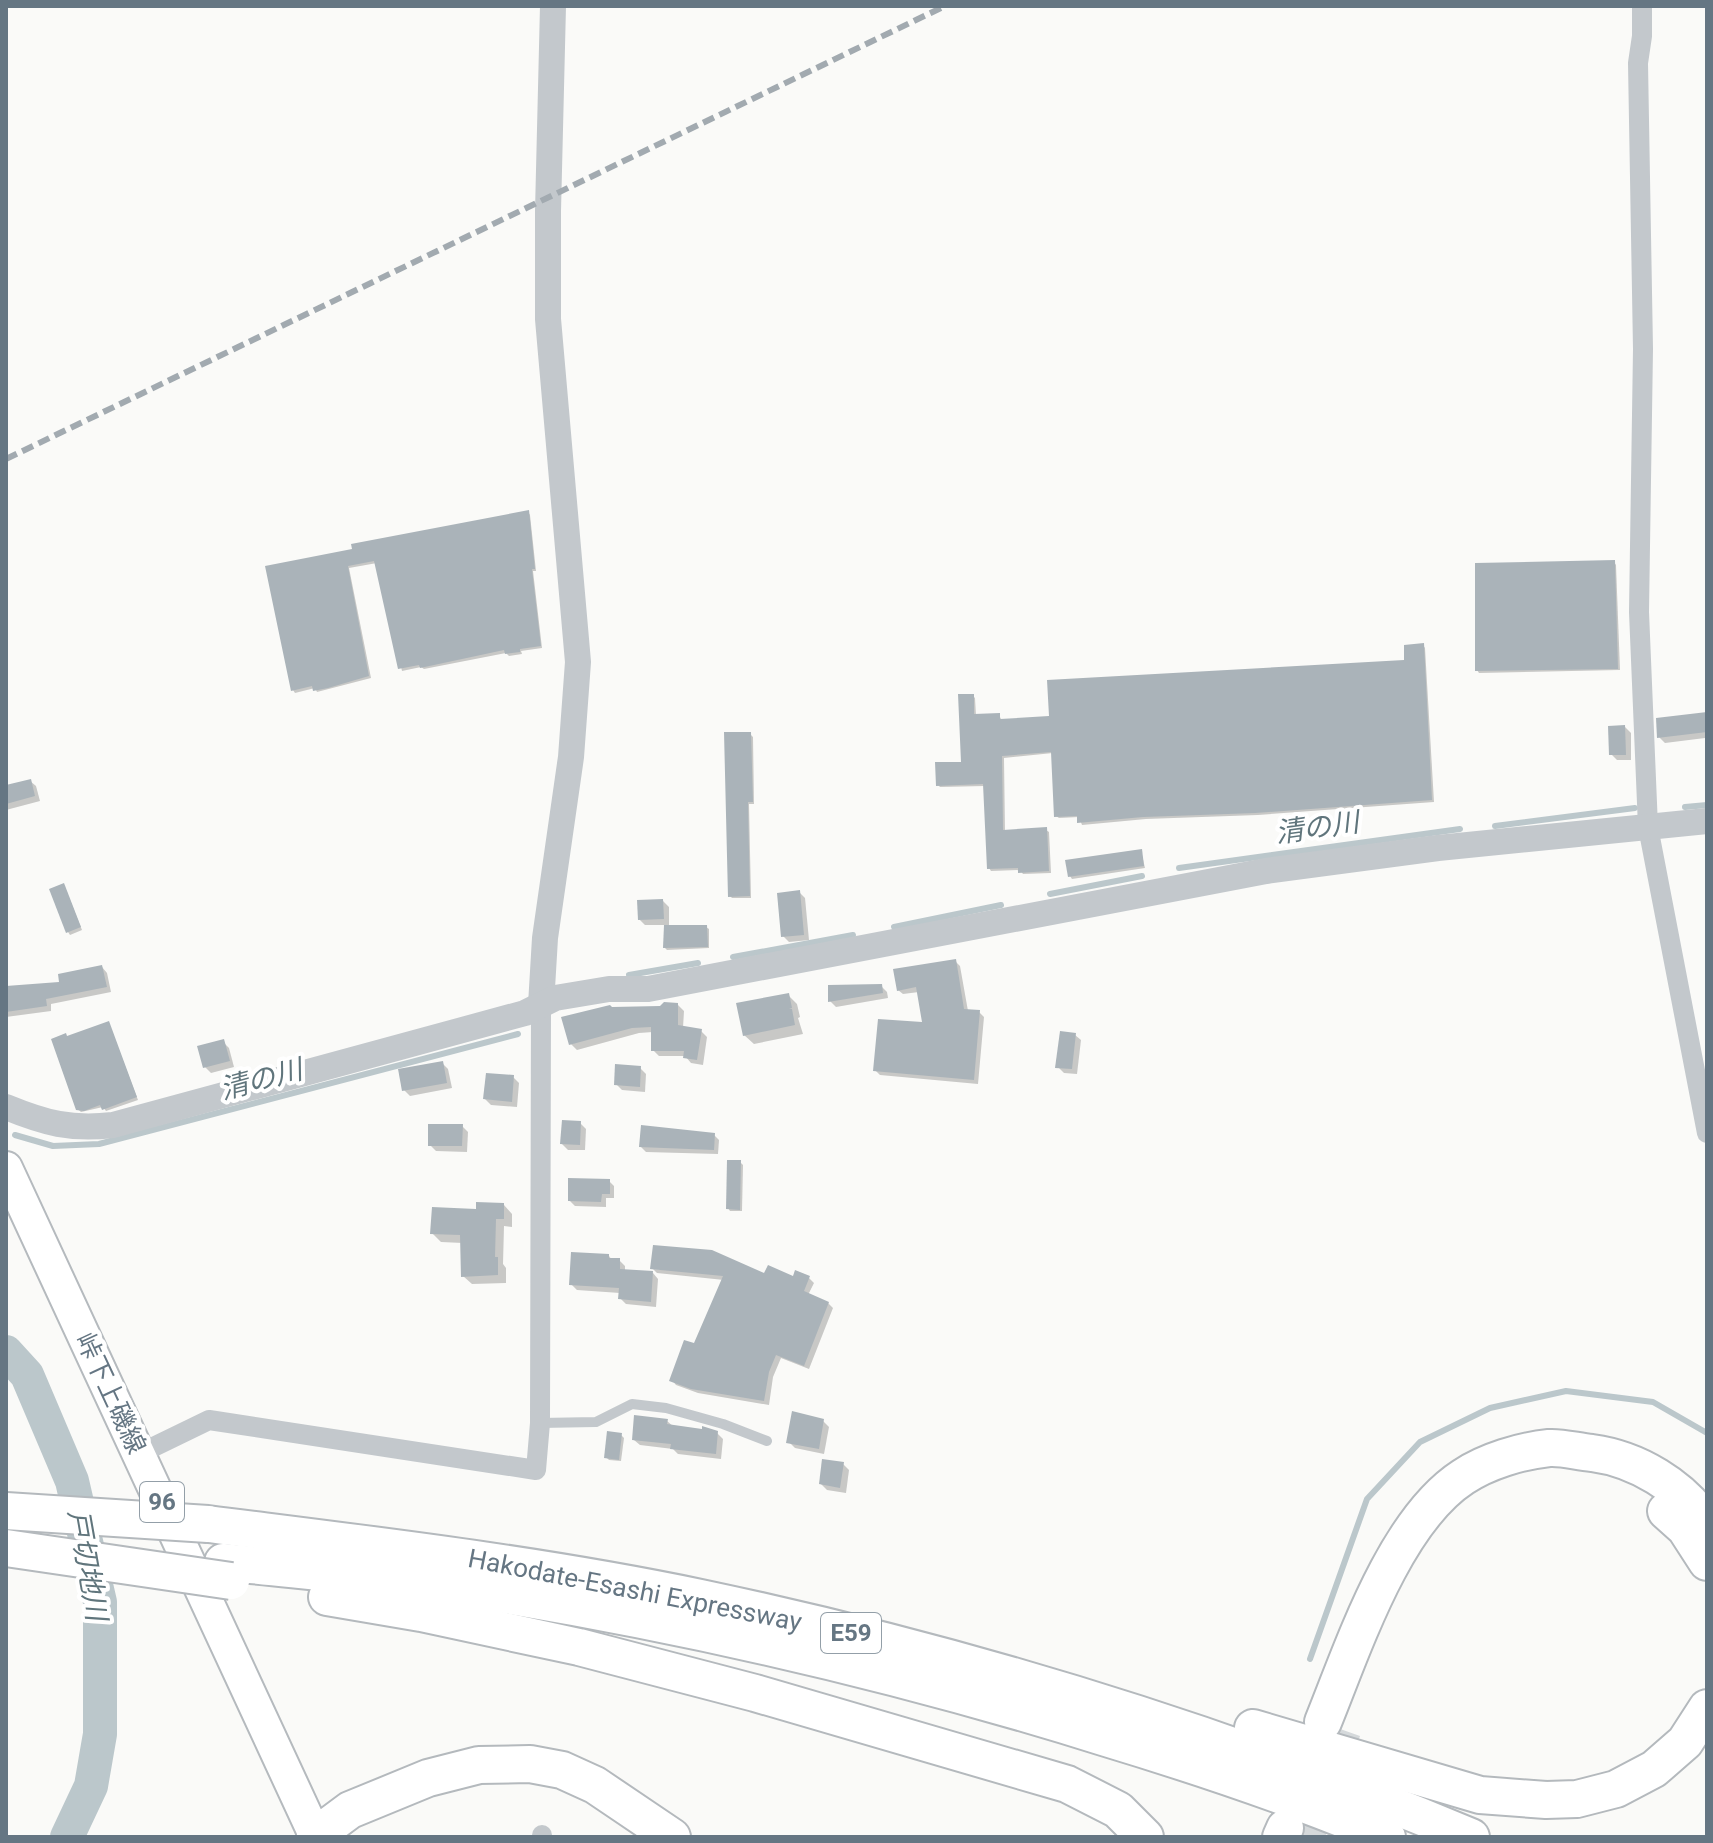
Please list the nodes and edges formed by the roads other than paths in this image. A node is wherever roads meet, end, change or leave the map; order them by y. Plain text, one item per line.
1 (553, 6) edge
2 (1642, 6) edge
3 (1707, 821) edge
4 (1648, 827) junction
5 (541, 1005) junction
6 (6, 1107) edge
7 (1707, 1133) edge
8 (6, 1168) edge
9 (540, 1423) junction
10 (767, 1441) dead end
11 (139, 1454) junction
12 (6, 1511) edge
13 (1707, 1524) edge
14 (6, 1547) edge
15 (1707, 1562) edge
16 (227, 1571) junction
17 (874, 1638) junction
18 (1707, 1708) edge
19 (315, 1837) edge
20 (639, 1837) edge
21 (672, 1837) edge
22 (1145, 1837) edge
23 (1387, 1837) edge
24 (1471, 1837) edge

1 - 5 street
2 - 4 street
3 - 4 street
4 - 5 street
4 - 7 street
5 - 6 street
5 - 9 street
8 - 11 main road, 峠下上磯線 / 96
9 - 10 lane
9 - 11 street
11 - 19 main road, 峠下上磯線 / 96
12 - 17 highway, Hakodate-Esashi Expressway / E59, bridge
13 - 15 highway
14 - 16 highway, bridge
16 - 22 highway
16 - 23 highway, Hakodate-Esashi Expressway / E59
17 - 18 highway
17 - 24 highway, Hakodate-Esashi Expressway / E59
19 - 20 highway
19 - 21 highway

